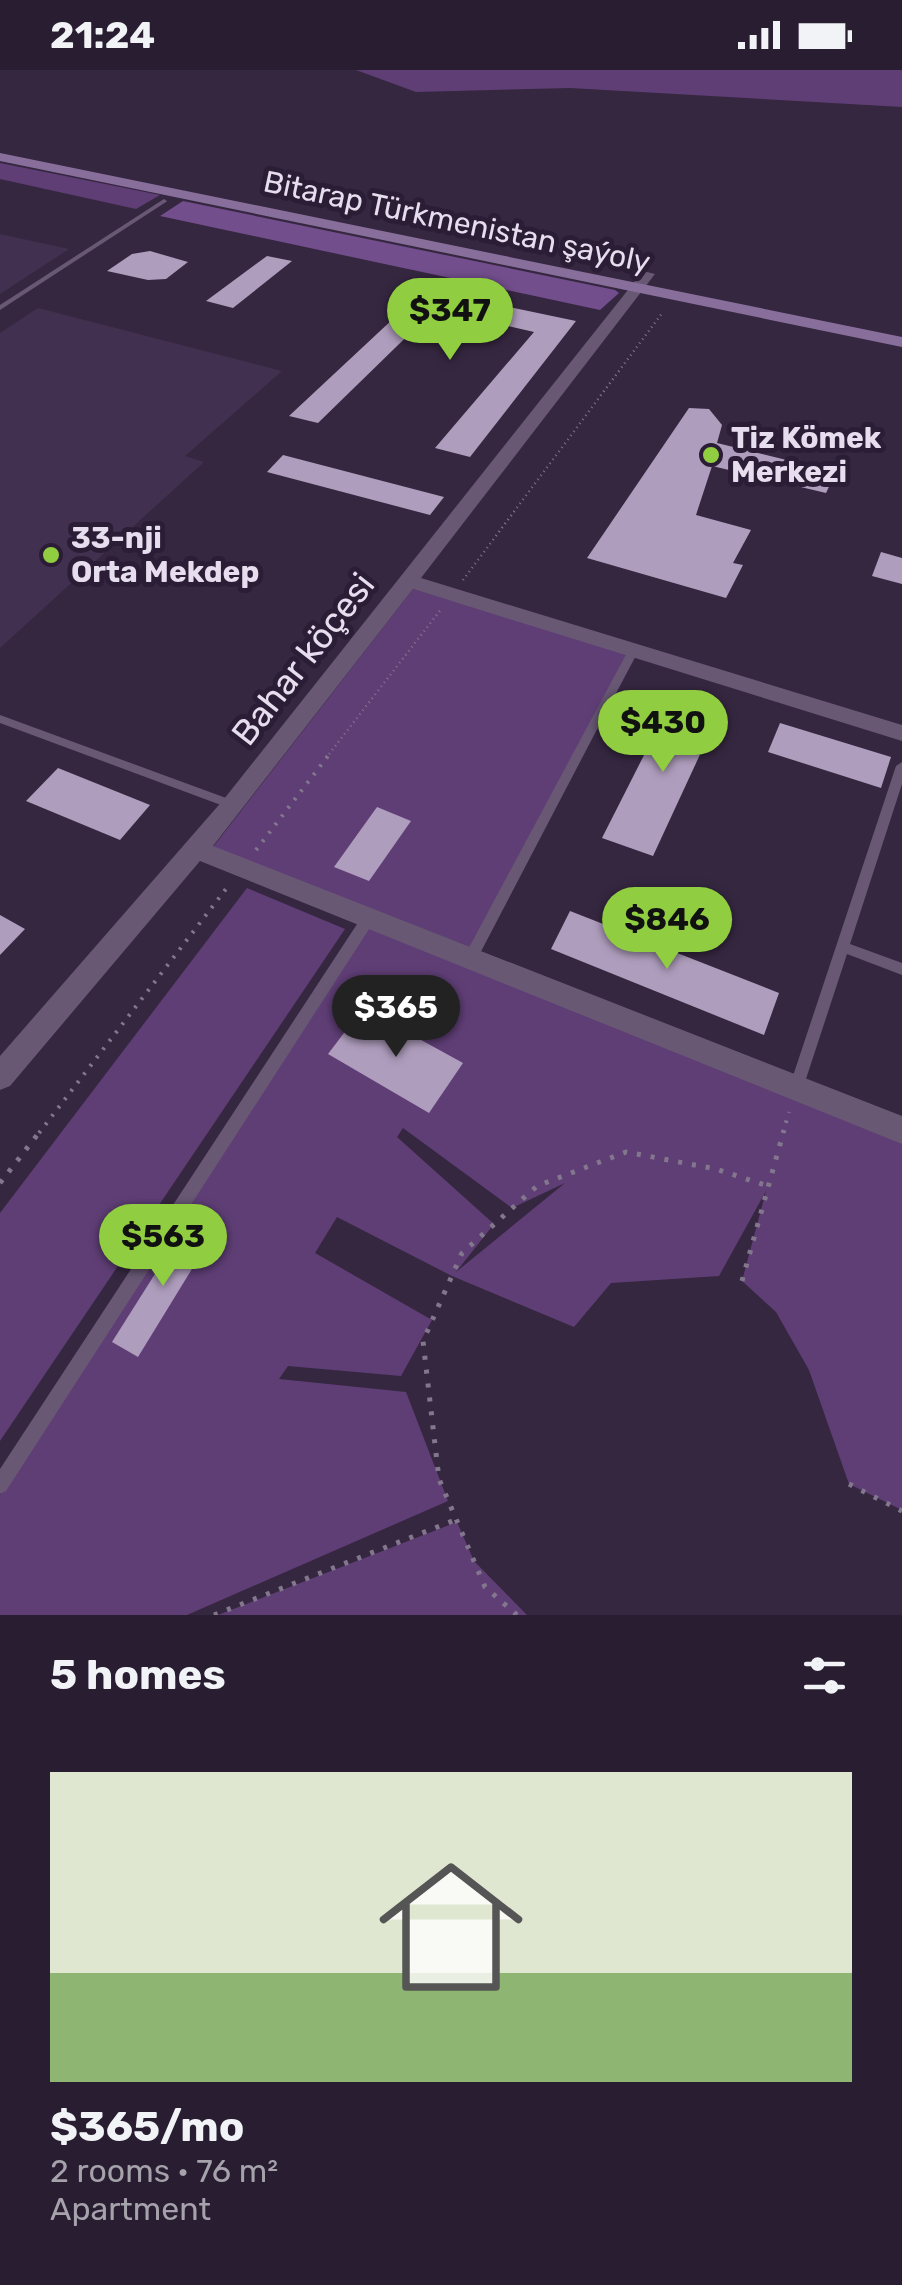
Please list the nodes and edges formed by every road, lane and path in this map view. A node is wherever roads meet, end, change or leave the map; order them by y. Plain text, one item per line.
1 (0, 145) edge
2 (0, 157) edge
3 (164, 200) dead end
4 (643, 280) junction
5 (676, 295) junction
6 (0, 308) edge
7 (902, 325) edge
8 (902, 342) edge
9 (409, 581) junction
10 (452, 594) junction
11 (634, 650) junction
12 (0, 719) edge
13 (902, 733) edge
14 (902, 766) edge
15 (234, 806) junction
16 (195, 849) junction
17 (241, 869) junction
18 (368, 919) junction
19 (842, 946) junction
20 (470, 959) junction
21 (902, 969) edge
22 (0, 1076) edge
23 (796, 1088) junction
24 (902, 1130) edge
25 (0, 1183) edge
26 (768, 1186) junction
27 (742, 1280) dead end
28 (849, 1484) dead end
29 (0, 1485) edge
30 (902, 1511) edge
31 (455, 1520) junction
32 (214, 1615) edge
33 (517, 1615) edge

1 - 4 main road, Bitarap Türkmenistan şaýoly
2 - 4 main road, Bitarap Türkmenistan şaýoly
3 - 6 lane
4 - 5 main road, Bitarap Türkmenistan şaýoly
4 - 7 main road, Bitarap Türkmenistan şaýoly
4 - 9 street, Bahar köçesi
5 - 8 main road, Bitarap Türkmenistan şaýoly
5 - 10 path
9 - 10 street
9 - 15 street, Bahar köçesi
10 - 11 street
10 - 17 path
11 - 13 street
11 - 20 lane
12 - 15 lane
14 - 19 lane
15 - 16 street, Bahar köçesi
16 - 17 street
16 - 22 street, Bahar köçesi
17 - 18 street
17 - 25 path
18 - 20 street
18 - 29 lane
19 - 21 lane
19 - 23 lane
20 - 23 street
23 - 24 street
23 - 26 path
26 - 27 path
26 - 31 path
28 - 30 path
31 - 32 path
31 - 33 path

